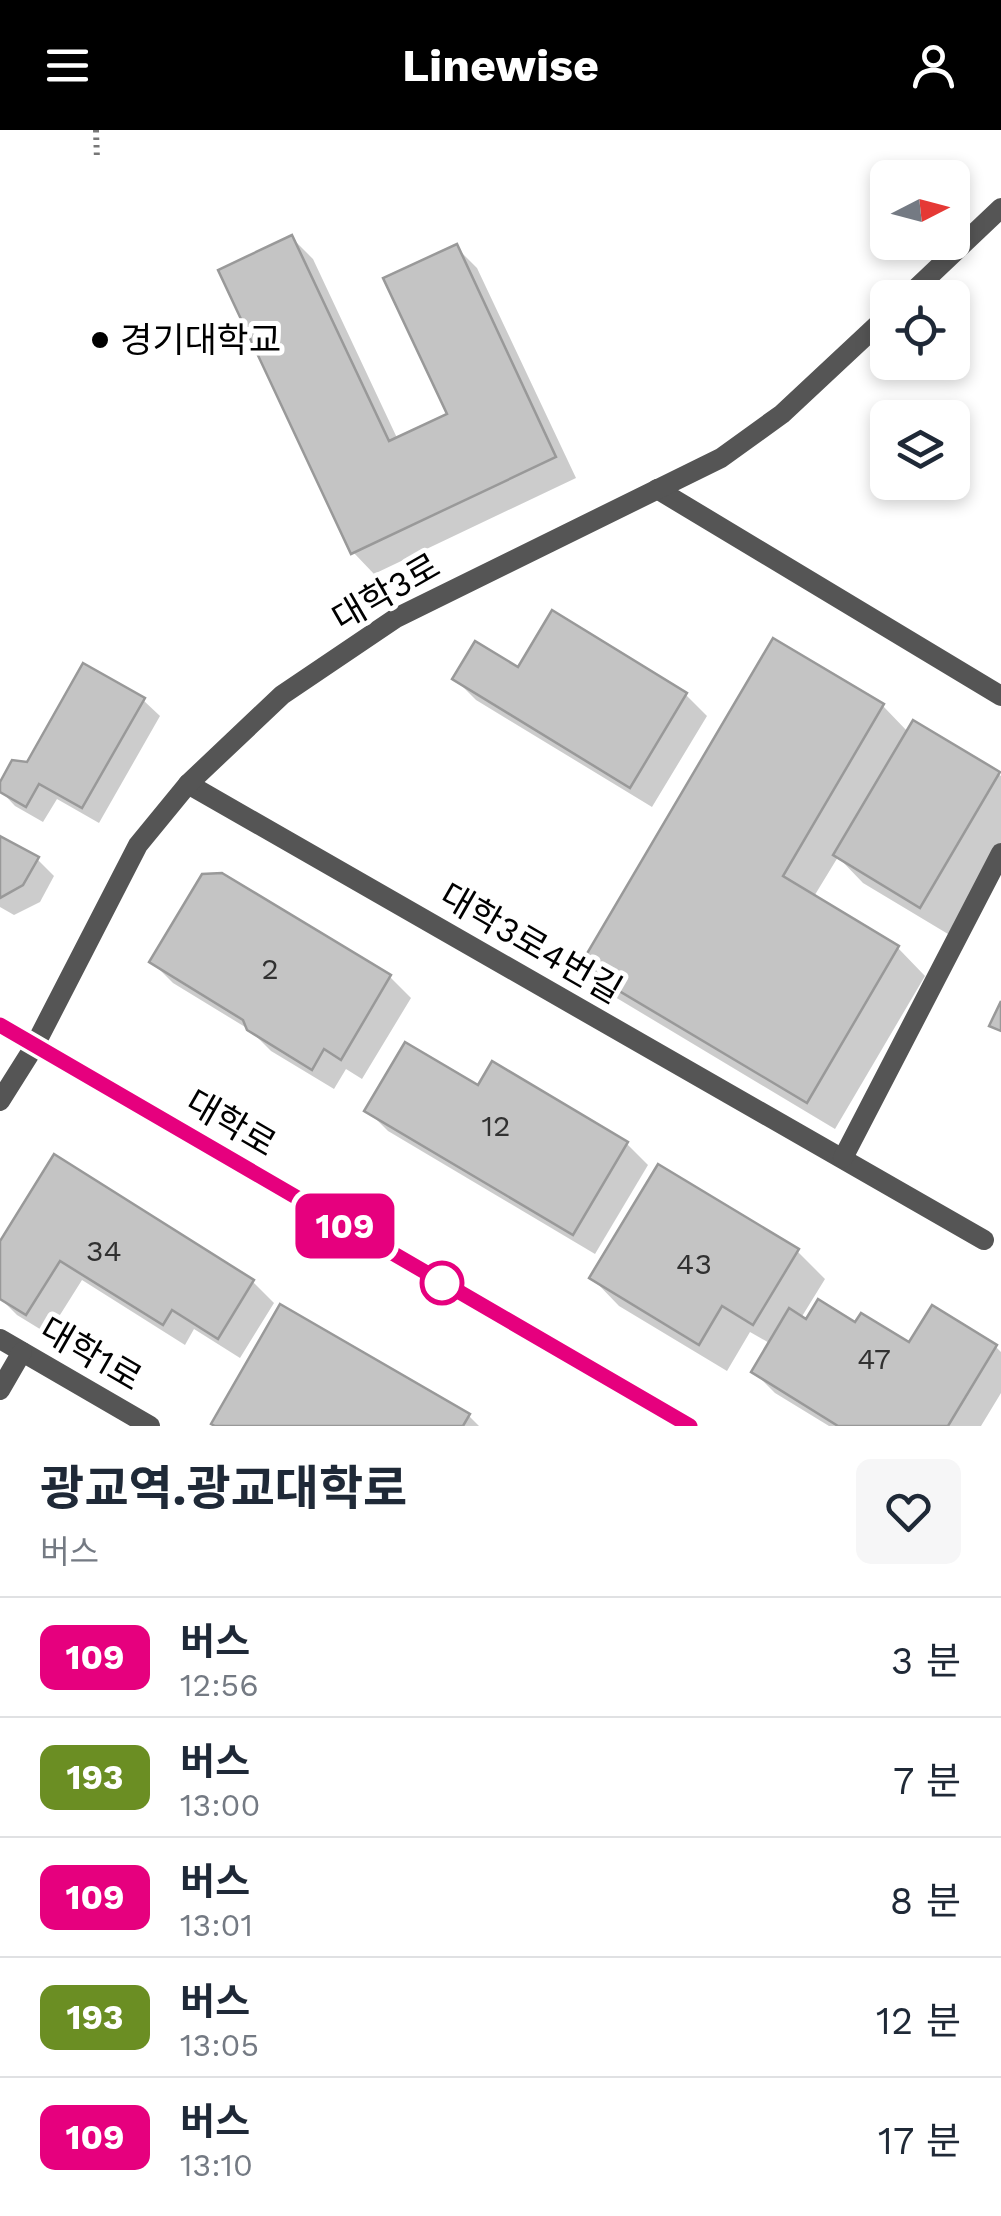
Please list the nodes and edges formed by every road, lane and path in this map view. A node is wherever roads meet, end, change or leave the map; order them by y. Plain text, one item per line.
1 (96, 130) edge
2 (98, 160) dead end
3 (1001, 208) edge
4 (925, 280) edge
5 (870, 332) edge
6 (657, 489) junction
7 (1001, 696) edge
8 (188, 784) junction
9 (1001, 854) edge
10 (0, 1025) edge
11 (34, 1046) junction
12 (0, 1100) edge
13 (842, 1158) junction
14 (984, 1240) dead end
15 (0, 1339) edge
16 (22, 1352) junction
17 (0, 1390) edge
18 (150, 1426) edge
19 (690, 1426) edge

1 - 2 path
3 - 4 street
5 - 6 street, 대학3로
6 - 7 street
6 - 8 street, 대학3로
8 - 11 street, 대학3로
8 - 13 street, 대학3로4번길
9 - 13 street
10 - 11 street, 대학로
11 - 12 street, 대학3로
11 - 19 street, 대학로
13 - 14 street, 대학3로4번길
15 - 16 street, 대학1로
16 - 17 street
16 - 18 street, 대학1로

